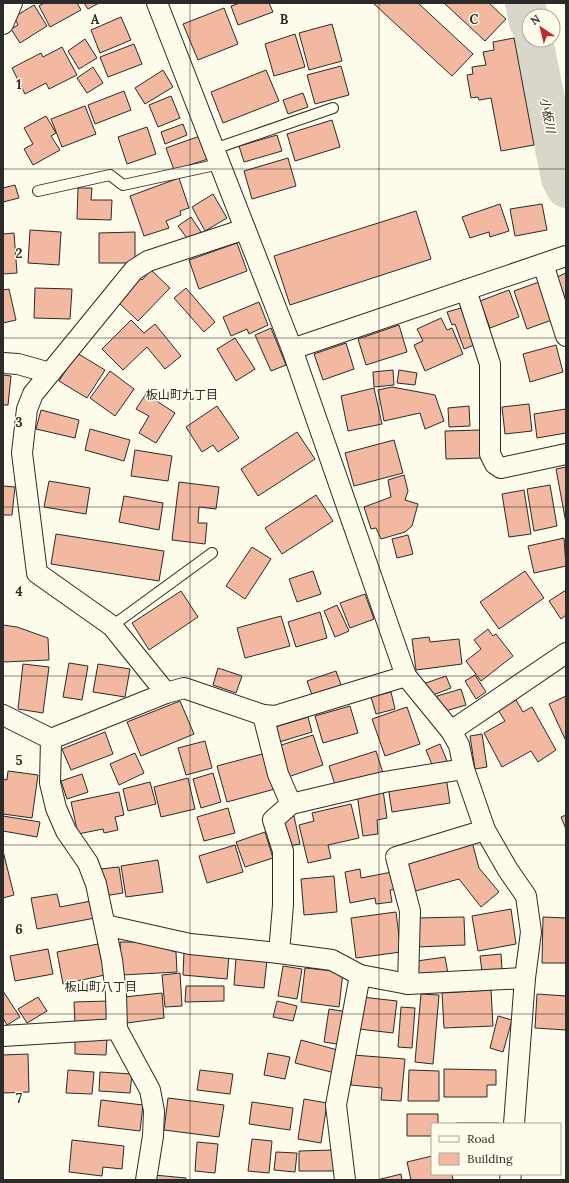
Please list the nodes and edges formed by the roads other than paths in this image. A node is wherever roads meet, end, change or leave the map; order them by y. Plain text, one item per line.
1 (12, 3) edge
2 (157, 3) edge
3 (3, 24) edge
4 (333, 108) dead end
5 (217, 156) junction
6 (38, 191) dead end
7 (245, 229) junction
8 (566, 256) edge
9 (543, 264) junction
10 (466, 290) junction
11 (566, 336) edge
12 (292, 349) junction
13 (3, 363) edge
14 (50, 373) junction
15 (566, 454) edge
16 (212, 553) dead end
17 (112, 626) junction
18 (566, 653) edge
19 (406, 676) junction
20 (166, 693) junction
21 (3, 715) edge
22 (263, 715) junction
23 (451, 731) junction
24 (51, 740) junction
25 (464, 769) junction
26 (291, 804) junction
27 (485, 830) junction
28 (105, 925) junction
29 (279, 953) junction
30 (360, 975) junction
31 (525, 978) junction
32 (408, 984) junction
33 (117, 1029) junction
34 (3, 1036) edge
35 (514, 1123) edge
36 (146, 1180) edge
37 (346, 1180) edge

1 - 3 street
2 - 5 street
4 - 5 lane
5 - 6 lane
5 - 7 street
7 - 12 street
7 - 14 street
8 - 9 street
9 - 10 street
9 - 11 street
10 - 12 street
10 - 15 street
12 - 19 street
13 - 14 street
14 - 17 street
16 - 17 lane
17 - 20 street
18 - 23 street
19 - 22 street
19 - 23 street
20 - 22 street
20 - 24 street
21 - 24 street
22 - 26 street
23 - 25 street
24 - 28 street
25 - 26 street
25 - 27 street
26 - 29 street
27 - 31 street
27 - 32 street
28 - 29 street
28 - 33 street
29 - 30 street
30 - 32 street
30 - 37 street
31 - 32 street
31 - 35 street
33 - 34 street
33 - 36 street

